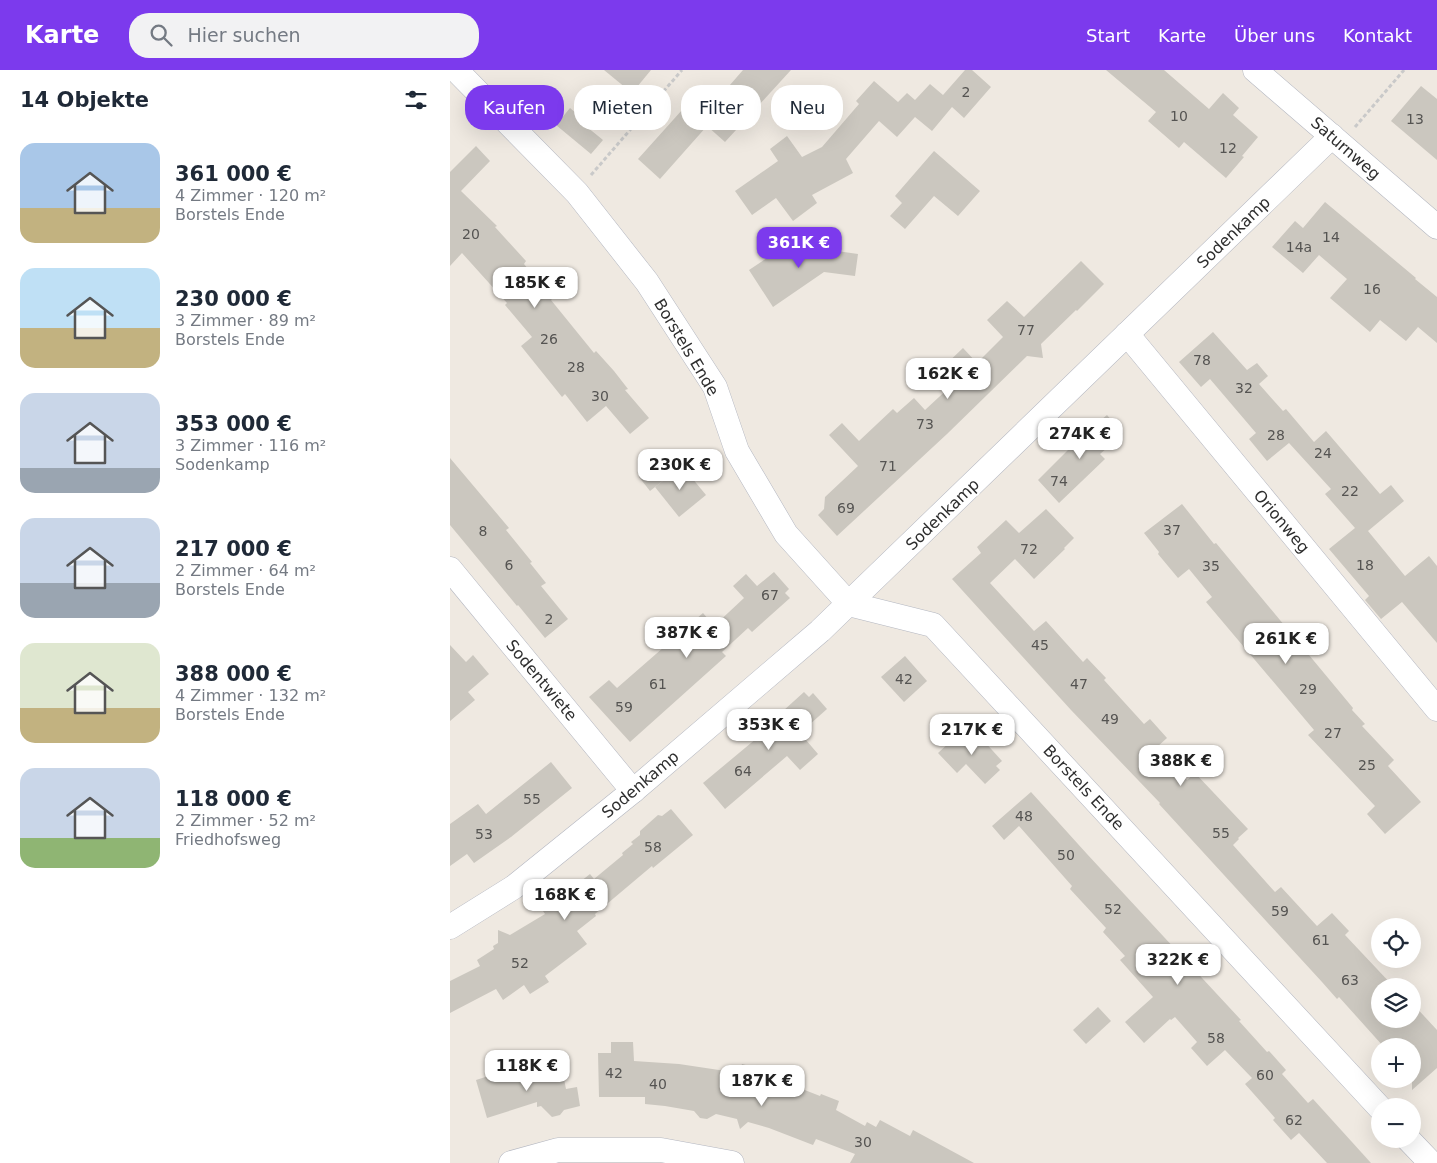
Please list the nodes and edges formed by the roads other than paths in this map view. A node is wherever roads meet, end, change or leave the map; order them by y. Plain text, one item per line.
1 (456, 70) edge
2 (1255, 70) edge
3 (1332, 136) junction
4 (1437, 227) edge
5 (1127, 334) junction
6 (450, 569) edge
7 (849, 604) junction
8 (1437, 708) edge
9 (633, 790) junction
10 (450, 927) edge
11 (1371, 1098) edge
12 (1417, 1148) edge
13 (511, 1163) edge
14 (732, 1163) edge
15 (1431, 1163) edge

1 - 7 street, Borstels Ende
2 - 3 street, Saturnweg
3 - 4 street, Saturnweg
3 - 5 street, Sodenkamp
5 - 7 street, Sodenkamp
5 - 8 street, Orionweg
6 - 9 street, Sodentwiete
7 - 9 street, Sodenkamp
7 - 11 street, Borstels Ende
9 - 10 street, Sodenkamp
12 - 15 street
13 - 14 street

